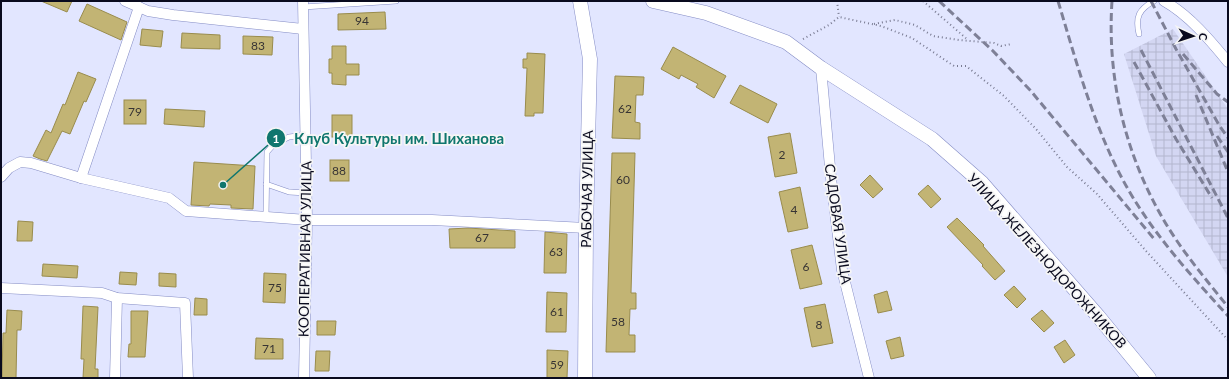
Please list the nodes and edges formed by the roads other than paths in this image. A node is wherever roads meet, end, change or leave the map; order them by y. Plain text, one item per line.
1 (125, 1) edge
2 (396, 1) edge
3 (580, 1) edge
4 (653, 1) edge
5 (1154, 1) edge
6 (1164, 1) edge
7 (303, 4) edge
8 (139, 7) junction
9 (303, 29) junction
10 (1139, 34) dead end
11 (1228, 62) edge
12 (821, 68) junction
13 (306, 135) junction
14 (1, 177) edge
15 (81, 178) junction
16 (266, 184) junction
17 (307, 193) junction
18 (266, 217) junction
19 (307, 220) junction
20 (586, 228) junction
21 (1, 288) edge
22 (117, 298) junction
23 (115, 378) edge
24 (188, 378) edge
25 (304, 378) edge
26 (585, 378) edge
27 (869, 378) edge
28 (1149, 378) edge

1 - 8 street
2 - 7 lane
3 - 20 street, РАБОЧАЯ УЛИЦА
4 - 12 street, УЛИЦА ЖЕЛЕЗНОДОРОЖНИКОВ
5 - 10 lane
6 - 11 street
7 - 9 street, КООПЕРАТИВНАЯ УЛИЦА
8 - 9 street
8 - 15 street
9 - 13 street, КООПЕРАТИВНАЯ УЛИЦА
12 - 27 street, САДОВАЯ УЛИЦА
12 - 28 street, УЛИЦА ЖЕЛЕЗНОДОРОЖНИКОВ
13 - 16 lane
13 - 17 street, КООПЕРАТИВНАЯ УЛИЦА
14 - 15 street
15 - 18 street
16 - 17 lane
16 - 18 lane
17 - 19 street, КООПЕРАТИВНАЯ УЛИЦА
18 - 19 street
19 - 20 street
19 - 25 street, КООПЕРАТИВНАЯ УЛИЦА
20 - 26 street, РАБОЧАЯ УЛИЦА
21 - 22 street
22 - 23 street
22 - 24 street

